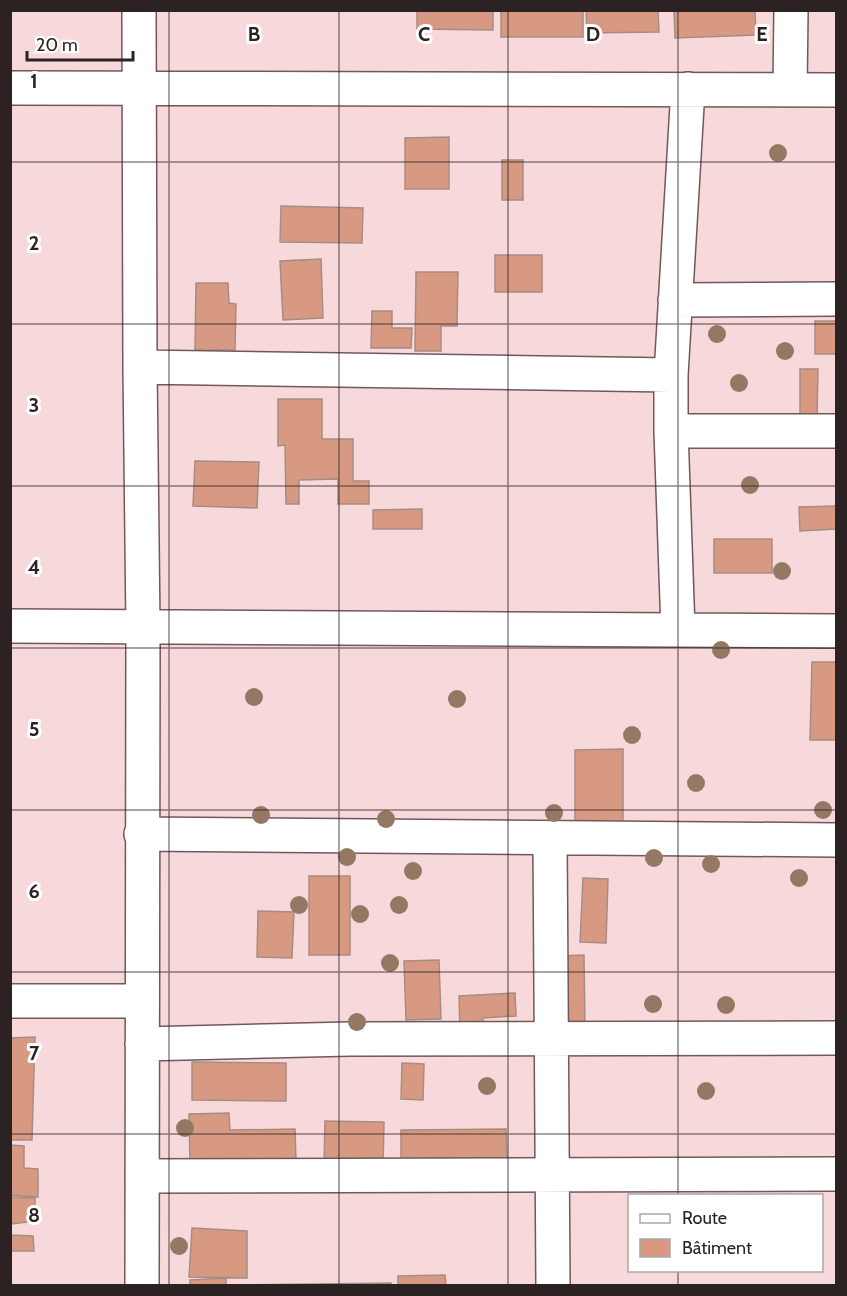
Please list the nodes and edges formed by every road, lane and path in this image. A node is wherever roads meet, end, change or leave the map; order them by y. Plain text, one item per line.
1 (139, 10) edge
2 (790, 10) edge
3 (10, 88) edge
4 (140, 88) junction
5 (688, 89) junction
6 (790, 90) junction
7 (837, 90) edge
8 (837, 299) edge
9 (675, 300) junction
10 (140, 367) junction
11 (671, 375) junction
12 (670, 431) junction
13 (837, 431) edge
14 (10, 626) edge
15 (143, 627) junction
16 (678, 630) junction
17 (837, 630) edge
18 (141, 834) junction
19 (550, 838) junction
20 (837, 840) edge
21 (10, 1001) edge
22 (141, 1002) junction
23 (837, 1038) edge
24 (551, 1039) junction
25 (142, 1044) junction
26 (837, 1174) edge
27 (552, 1175) junction
28 (142, 1176) junction
29 (142, 1286) edge
30 (553, 1286) edge

1 - 4 street
2 - 6 street
3 - 4 street
4 - 5 street
4 - 10 street
5 - 6 street
5 - 9 street
6 - 7 street
8 - 9 street
9 - 11 street
10 - 11 street
10 - 15 street
11 - 12 street
12 - 13 street
12 - 16 street
14 - 15 street
15 - 16 street
15 - 18 street
16 - 17 street
18 - 19 street
18 - 22 street
19 - 20 street
19 - 24 street
21 - 22 street
22 - 25 street
23 - 24 street
24 - 25 street
24 - 27 street
25 - 28 street
26 - 27 street
27 - 28 street
27 - 30 street
28 - 29 street

